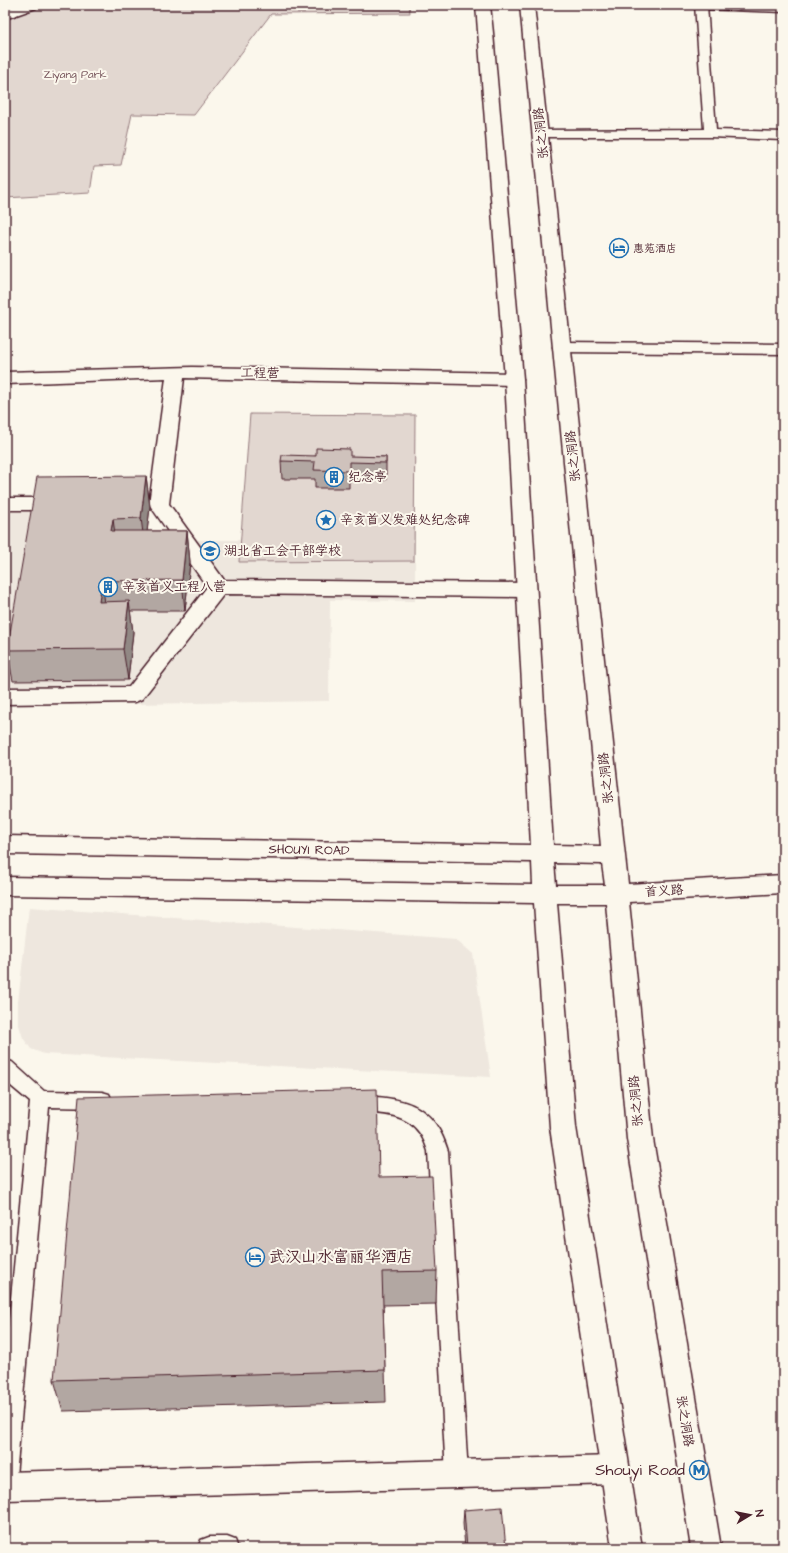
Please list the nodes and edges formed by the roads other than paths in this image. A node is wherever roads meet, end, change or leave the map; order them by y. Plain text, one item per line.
1 (31, 5) edge
2 (483, 5) edge
3 (527, 5) edge
4 (701, 5) edge
5 (783, 8) edge
6 (5, 15) edge
7 (710, 133) junction
8 (541, 134) junction
9 (783, 136) edge
10 (562, 347) junction
11 (783, 349) edge
12 (176, 372) junction
13 (5, 378) edge
14 (514, 379) junction
15 (5, 504) edge
16 (82, 504) edge
17 (218, 586) junction
18 (526, 590) junction
19 (5, 696) edge
20 (5, 845) edge
21 (543, 854) junction
22 (613, 855) junction
23 (783, 884) edge
24 (5, 886) edge
25 (545, 894) junction
26 (617, 894) junction
27 (5, 1068) edge
28 (40, 1099) junction
29 (119, 1100) edge
30 (332, 1104) edge
31 (616, 1470) junction
32 (457, 1474) junction
33 (5, 1476) edge
34 (5, 1486) edge
35 (209, 1548) edge
36 (227, 1548) edge
37 (628, 1548) edge
38 (706, 1548) edge

1 - 6 main road
2 - 14 main road
3 - 8 main road, 张之洞路
4 - 5 main road
4 - 7 lane
7 - 8 lane
7 - 9 lane
8 - 10 main road, 张之洞路
10 - 11 main road
10 - 22 main road, 张之洞路
12 - 13 main road, 工程营
12 - 14 main road, 工程营
12 - 17 main road
14 - 18 main road
15 - 16 main road
17 - 18 main road
17 - 19 main road
18 - 21 main road
20 - 21 main road, SHOUYI ROAD
21 - 22 main road, SHOUYI ROAD
21 - 25 main road
22 - 26 main road, 张之洞路
23 - 26 main road, 首义路
24 - 25 main road
25 - 26 main road, 首义路
25 - 31 main road
26 - 38 main road, 张之洞路
27 - 28 lane
28 - 29 lane
28 - 33 lane
30 - 32 lane
31 - 32 main road
31 - 37 main road
32 - 34 main road
35 - 36 lane

